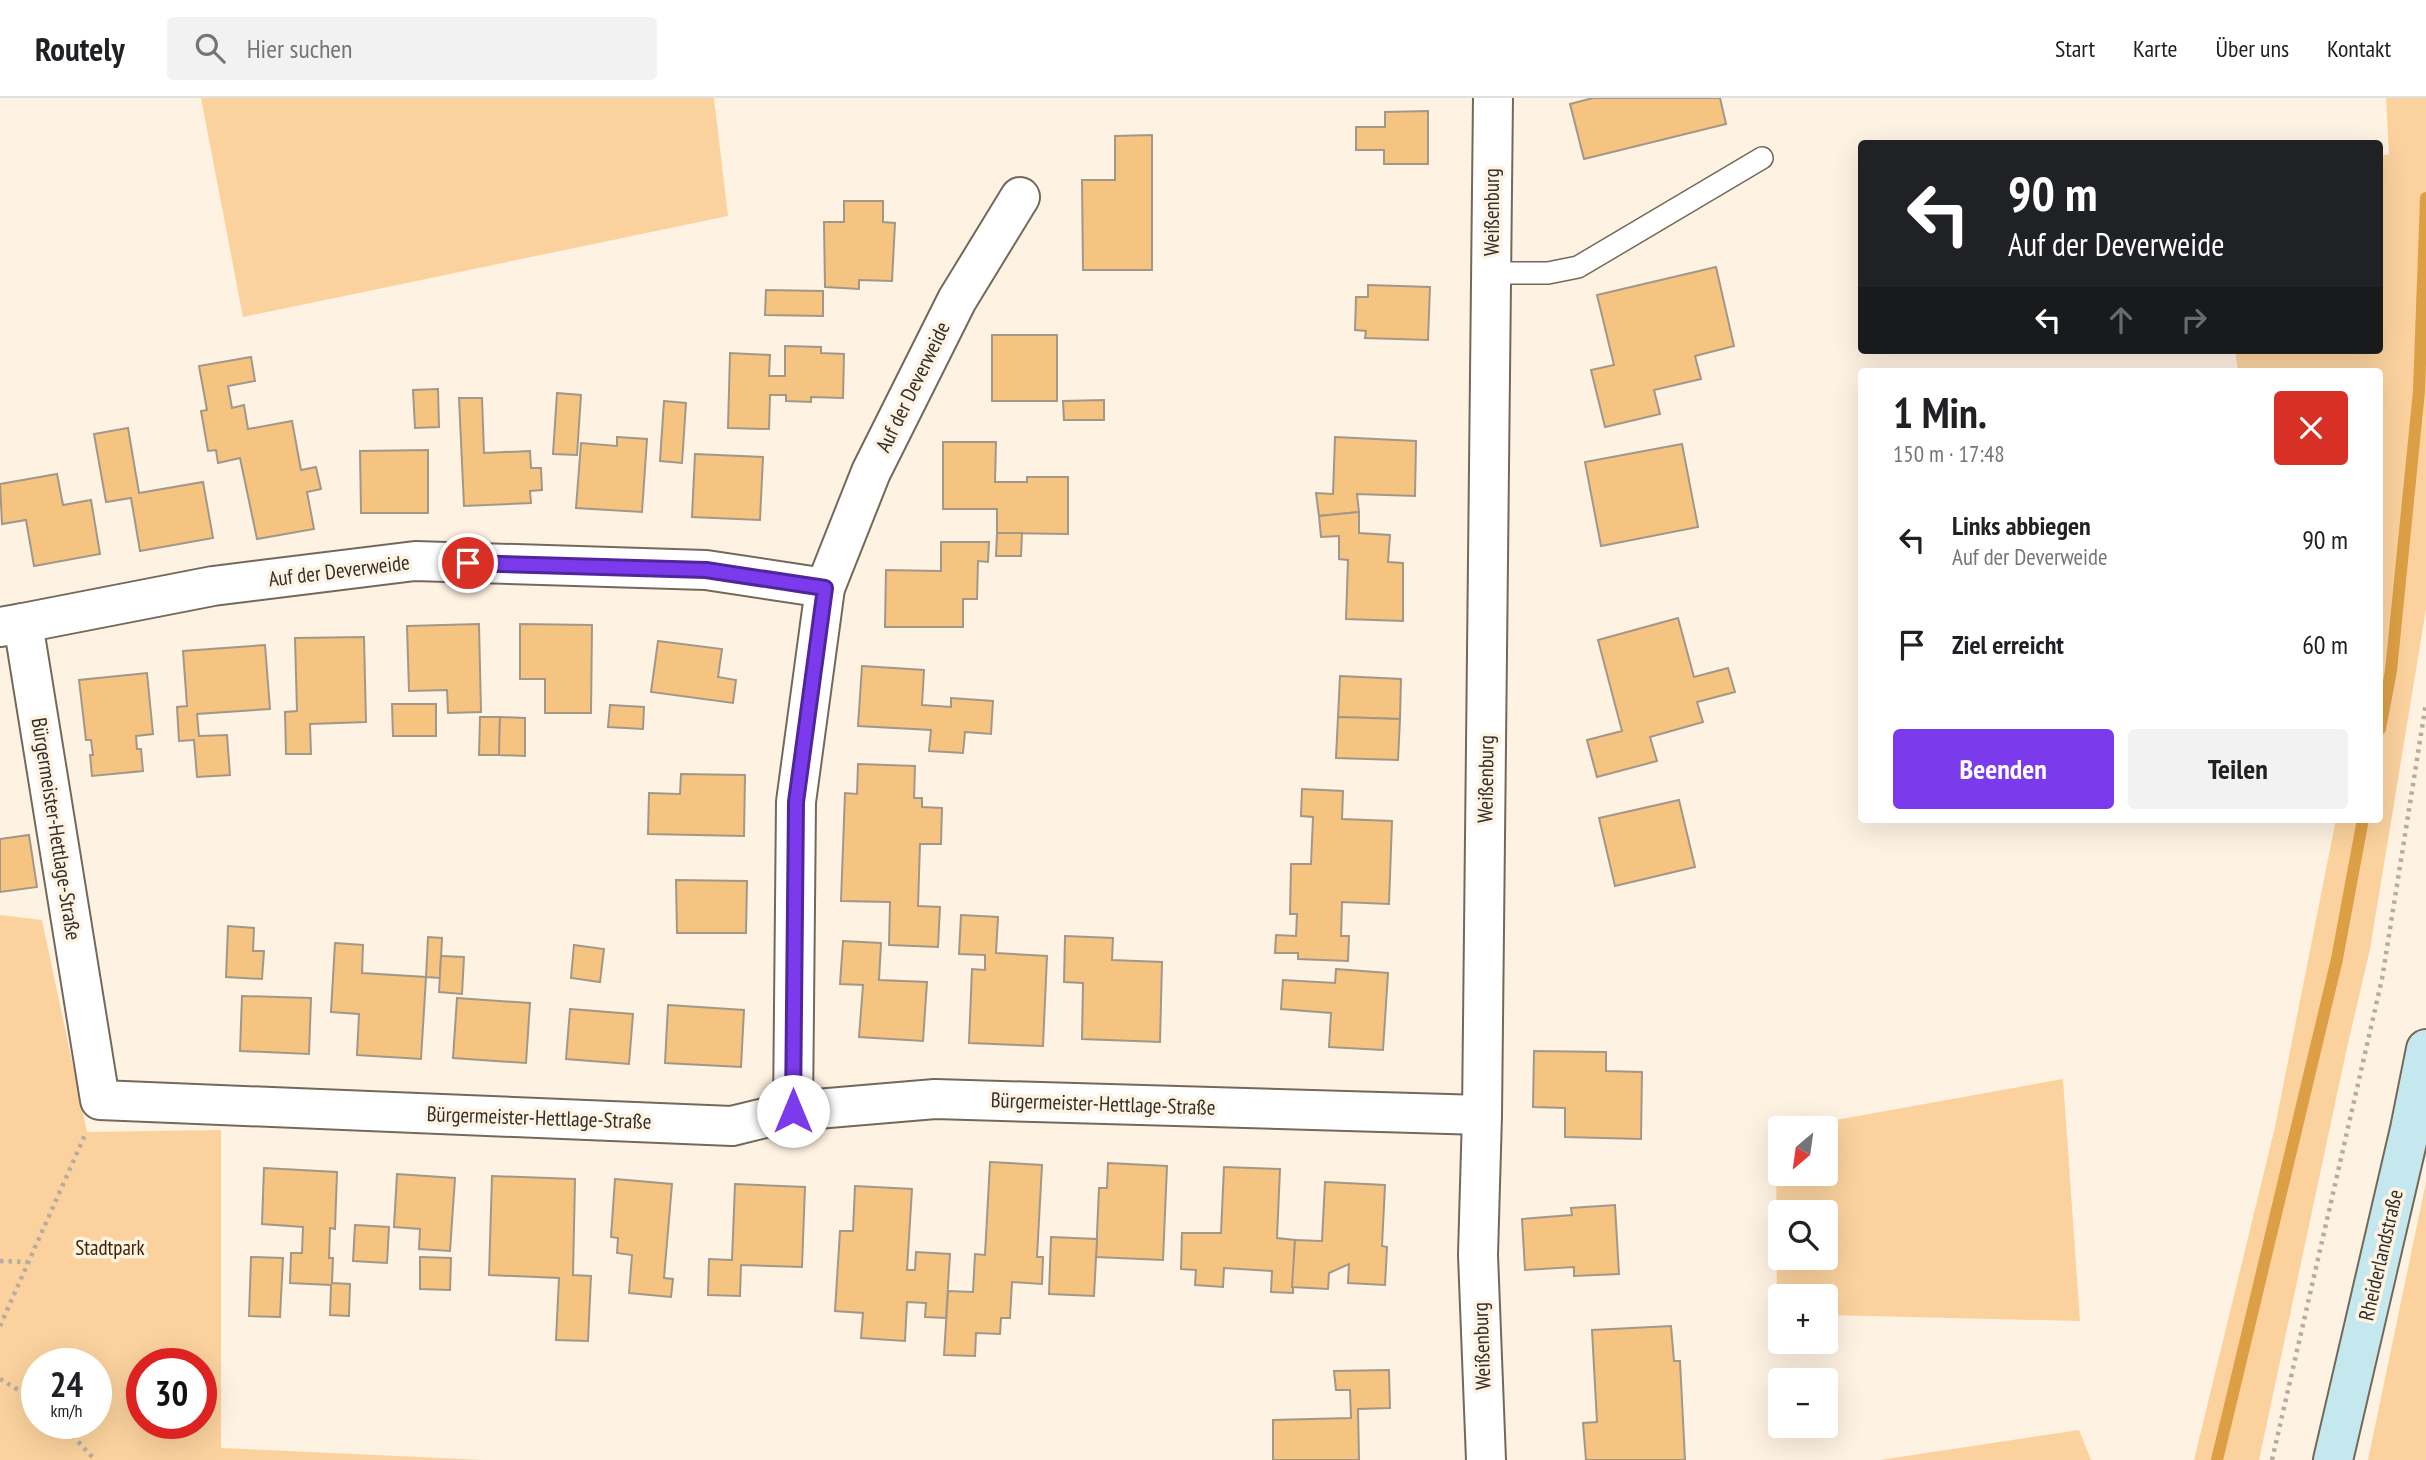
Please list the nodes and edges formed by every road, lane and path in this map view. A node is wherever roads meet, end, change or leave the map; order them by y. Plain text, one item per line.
1 (1493, 98) edge
2 (1762, 158) dead end
3 (1020, 197) dead end
4 (1492, 273) junction
5 (825, 588) junction
6 (12, 625) edge
7 (2426, 703) edge
8 (2426, 1049) edge
9 (100, 1100) junction
10 (793, 1111) junction
11 (1482, 1115) junction
12 (0, 1261) edge
13 (28, 1262) junction
14 (0, 1326) edge
15 (0, 1379) edge
16 (21, 1391) edge
17 (76, 1439) edge
18 (95, 1460) edge
19 (1486, 1460) edge
20 (2272, 1460) edge
21 (2333, 1460) edge

1 - 4 street, Weißenburg
2 - 4 lane
3 - 5 street, Auf der Deverweide
4 - 11 street, Weißenburg
5 - 6 street, Auf der Deverweide
5 - 10 street, Auf der Deverweide
6 - 9 street, Bürgermeister-Hettlage-Straße
7 - 20 path
8 - 21 main road, Rheiderlandstraße
9 - 10 street, Bürgermeister-Hettlage-Straße
9 - 13 path
10 - 11 street, Bürgermeister-Hettlage-Straße
11 - 19 street, Weißenburg
12 - 13 path
13 - 14 path
15 - 16 path
17 - 18 path

